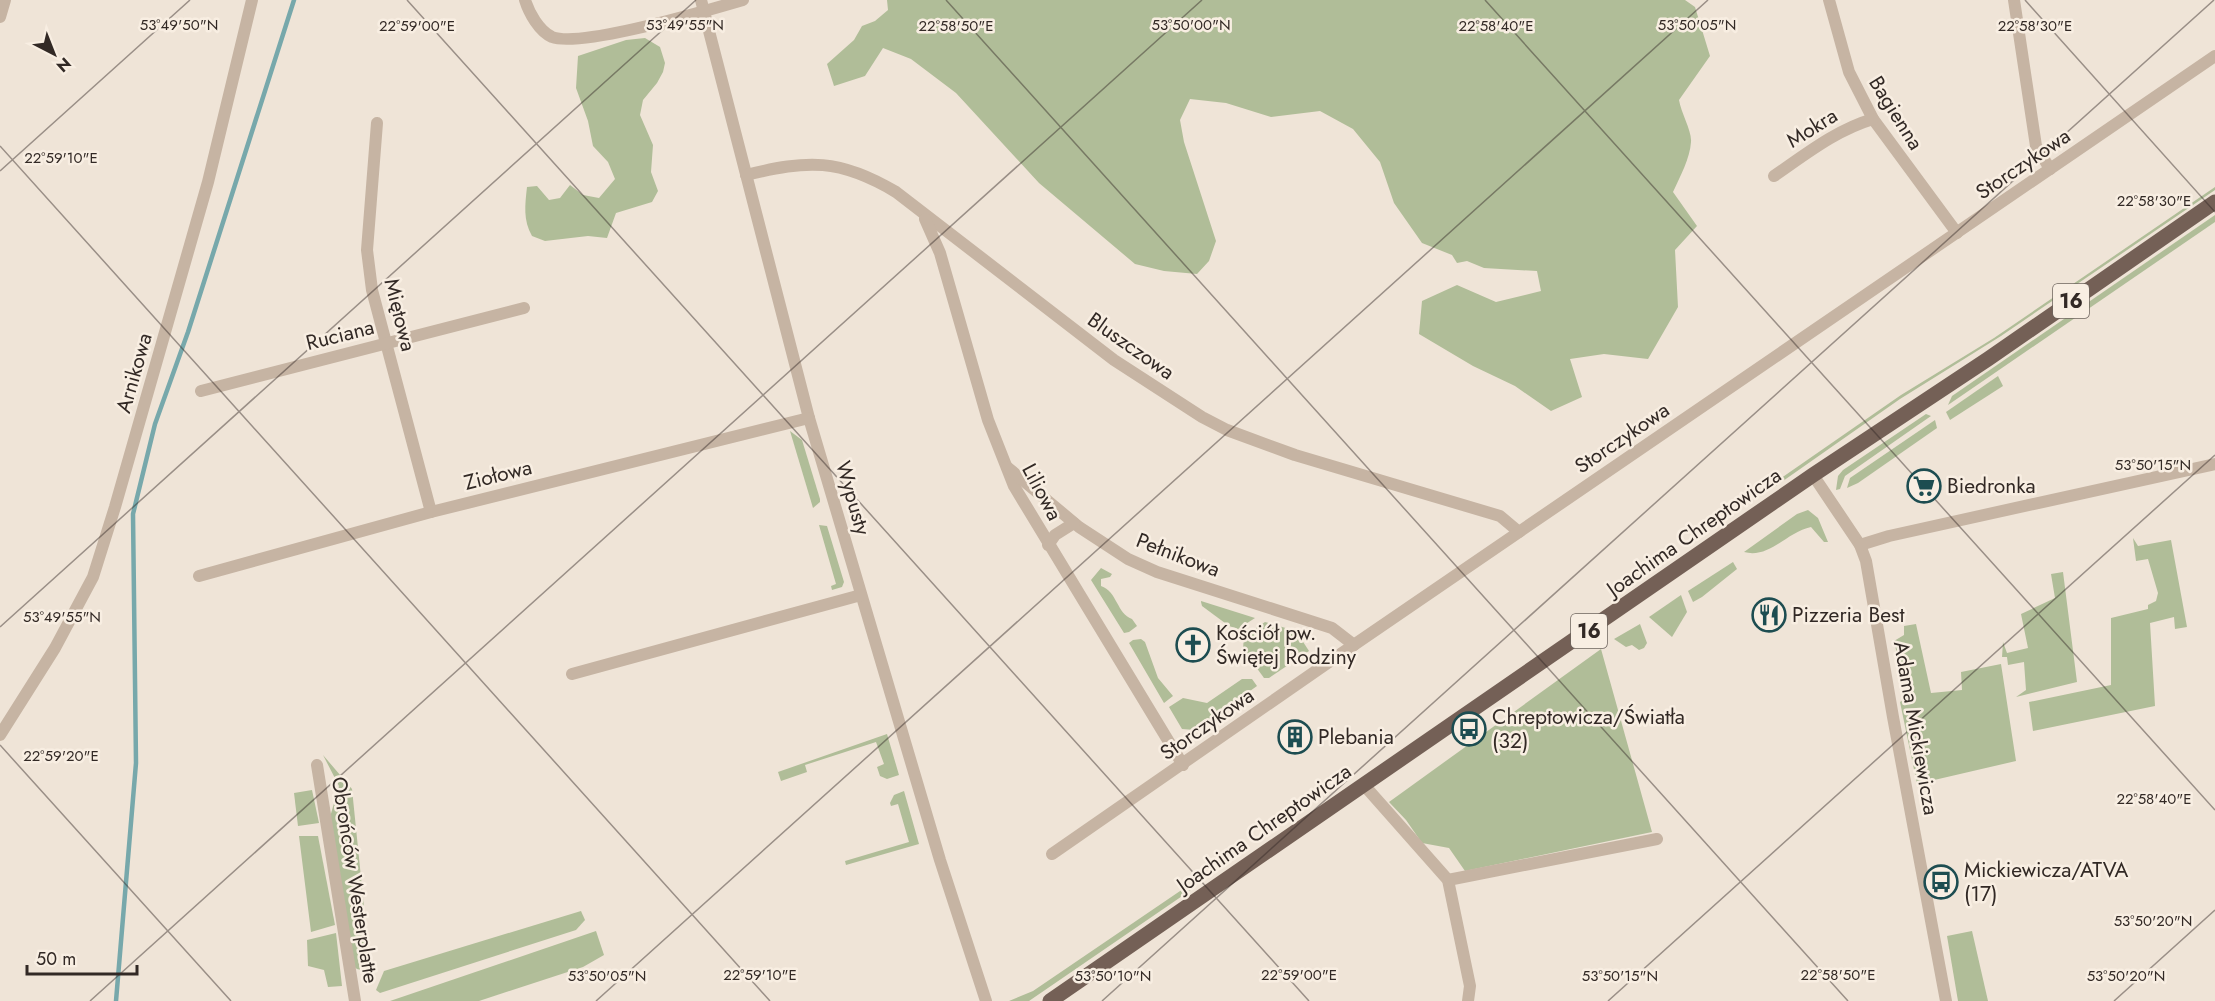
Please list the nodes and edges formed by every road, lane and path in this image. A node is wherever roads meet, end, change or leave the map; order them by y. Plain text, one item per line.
1 (5, 0) edge
2 (252, 0) edge
3 (525, 0) edge
4 (743, 0) edge
5 (1829, 0) edge
6 (2014, 0) edge
7 (703, 6) edge
8 (0, 16) edge
9 (2215, 56) edge
10 (1873, 119) junction
11 (377, 123) dead end
12 (2050, 169) junction
13 (746, 175) junction
14 (1774, 176) dead end
15 (2215, 202) edge
16 (922, 213) junction
17 (1957, 233) junction
18 (524, 308) dead end
19 (387, 343) junction
20 (201, 391) dead end
21 (809, 418) junction
22 (2215, 464) edge
23 (1006, 466) junction
24 (1813, 476) junction
25 (431, 512) junction
26 (1074, 523) junction
27 (1519, 532) junction
28 (1048, 545) junction
29 (1860, 545) junction
30 (199, 576) dead end
31 (861, 595) junction
32 (1354, 645) junction
33 (572, 674) dead end
34 (0, 735) edge
35 (317, 765) dead end
36 (1183, 765) junction
37 (1364, 785) junction
38 (1656, 839) dead end
39 (1052, 854) dead end
40 (1448, 880) junction
41 (355, 1001) edge
42 (986, 1001) edge
43 (1050, 1001) edge
44 (1468, 1001) edge
45 (1946, 1001) edge

1 - 8 street
2 - 34 street, Arnikowa
3 - 7 street
4 - 7 street
5 - 10 street, Bagienna
6 - 12 street
7 - 13 street, Wypusty
9 - 12 street, Storczykowa
10 - 14 street, Mokra
10 - 17 street, Bagienna
11 - 19 street, Miętowa
12 - 17 street, Storczykowa
13 - 16 street, Bluszczowa
13 - 21 street, Wypusty
15 - 24 main road, Joachima Chreptowicza / 16
16 - 23 street, Liliowa
16 - 27 street, Bluszczowa
17 - 27 street, Storczykowa
18 - 19 street, Ruciana
19 - 20 street, Ruciana
19 - 25 street, Miętowa
21 - 25 street, Ziołowa
21 - 31 street, Wypusty
22 - 29 street
23 - 26 street, Pełnikowa
23 - 28 street, Liliowa
24 - 29 street, Adama Mickiewicza
24 - 37 main road, Joachima Chreptowicza / 16
25 - 30 street, Ziołowa
26 - 28 street
26 - 32 street, Pełnikowa
27 - 32 street, Storczykowa
28 - 36 street, Liliowa
29 - 45 street, Adama Mickiewicza
31 - 33 street
31 - 42 street, Wypusty
32 - 36 street, Storczykowa
35 - 41 street, Obrońców Westerplatte
36 - 39 street, Storczykowa
37 - 40 street
37 - 43 main road, Joachima Chreptowicza / 16
38 - 40 street
40 - 44 street

